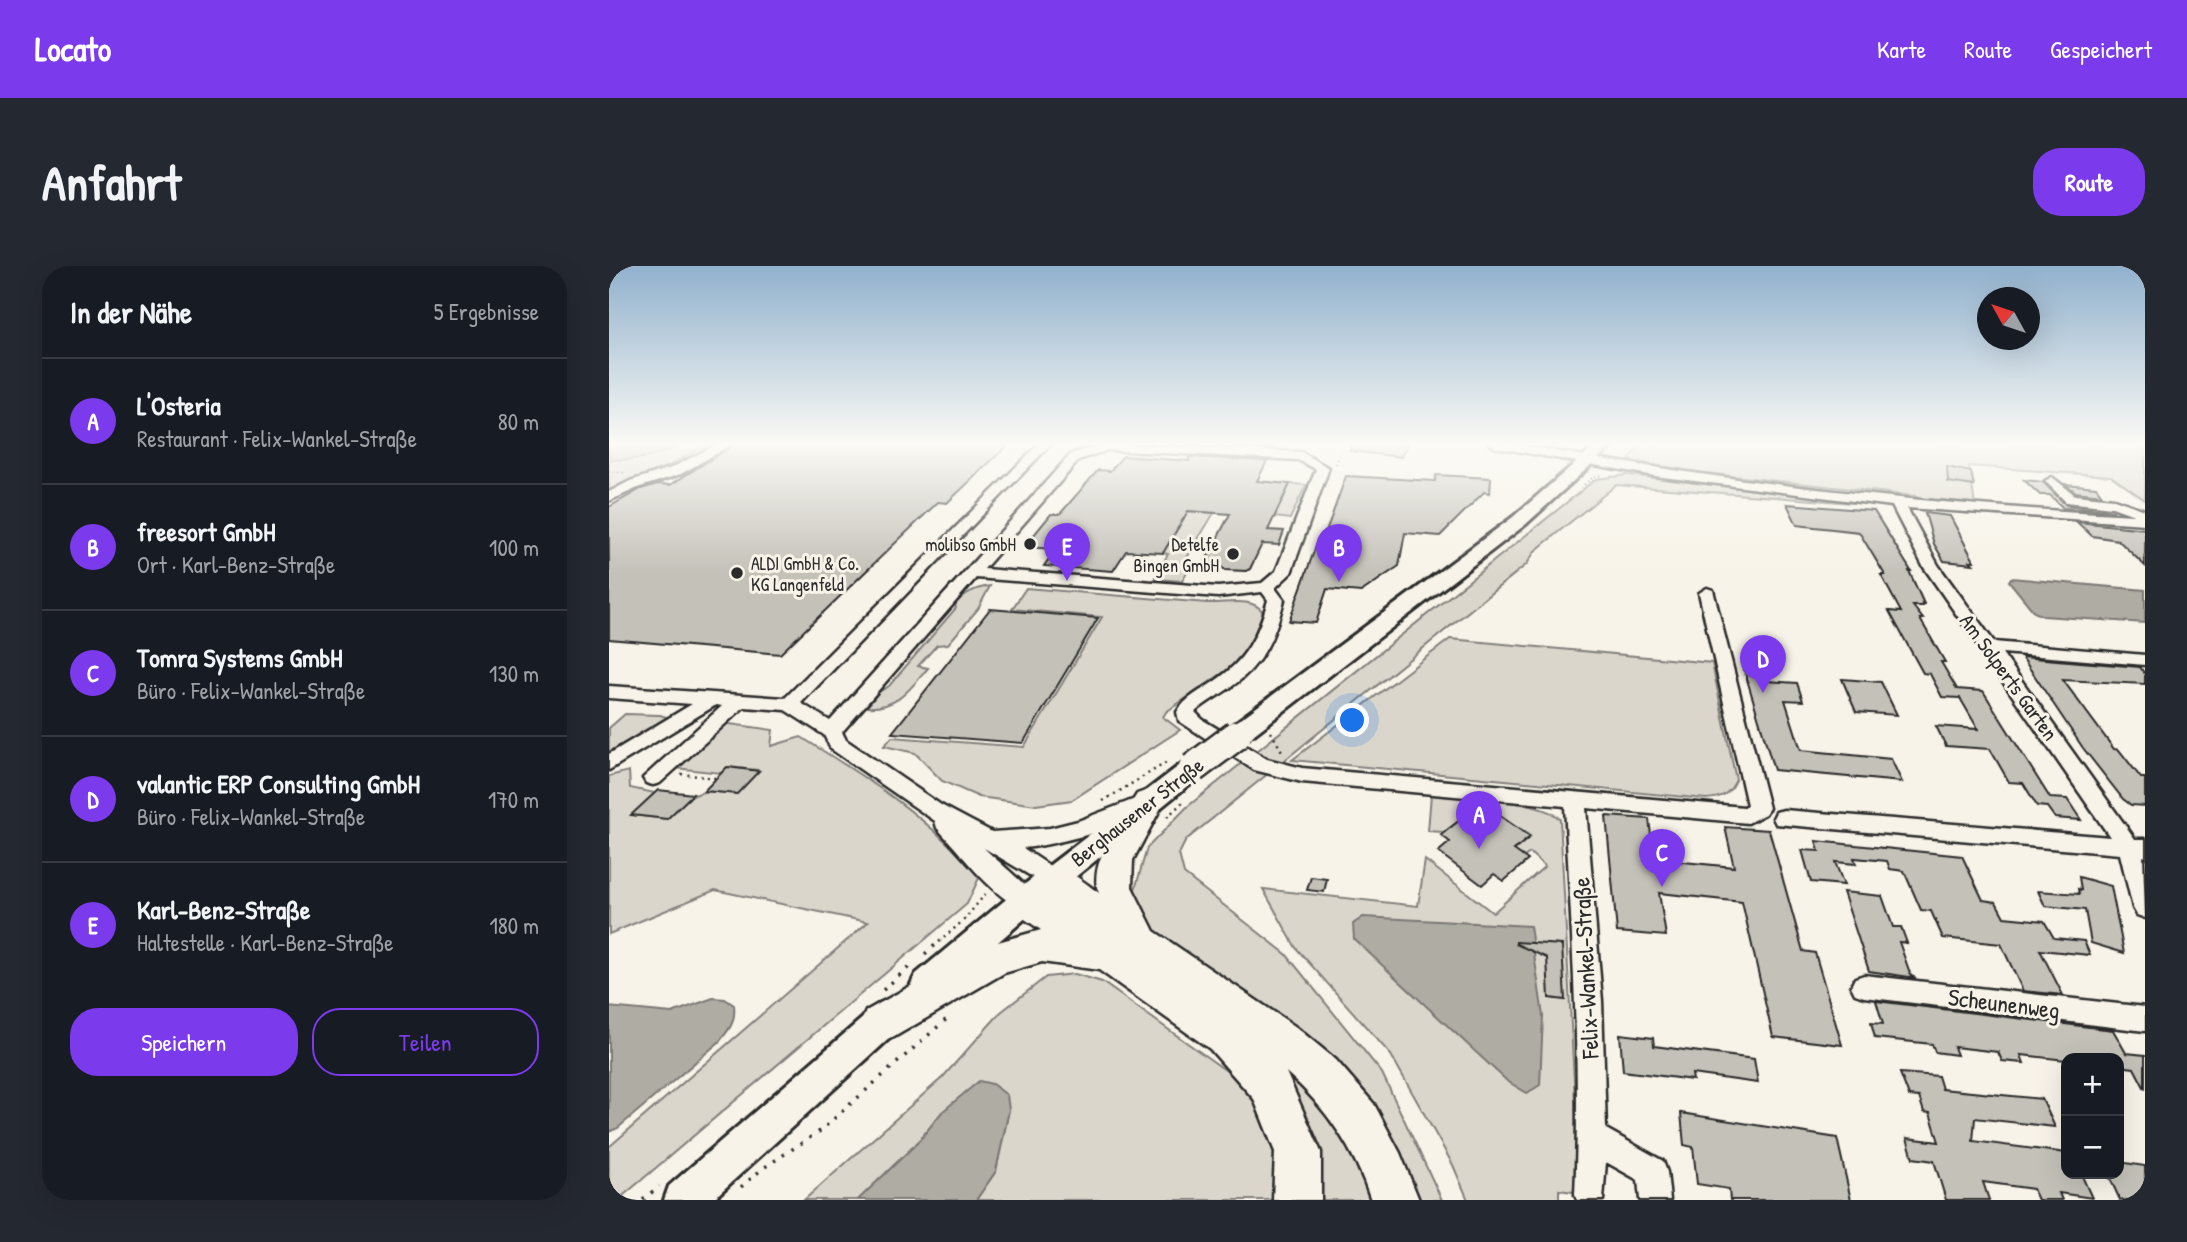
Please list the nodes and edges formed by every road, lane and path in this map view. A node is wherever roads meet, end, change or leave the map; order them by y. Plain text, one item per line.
1 (630, 487) edge
2 (1003, 487) edge
3 (1048, 487) edge
4 (1315, 487) edge
5 (1559, 487) edge
6 (1758, 487) edge
7 (2058, 487) edge
8 (609, 497) edge
9 (1897, 502) junction
10 (2145, 514) edge
11 (2145, 520) edge
12 (970, 573) junction
13 (1266, 587) junction
14 (1707, 593) dead end
15 (1988, 647) junction
16 (2145, 660) edge
17 (609, 692) edge
18 (713, 699) junction
19 (739, 701) junction
20 (789, 704) junction
21 (832, 731) junction
22 (1270, 731) dead end
23 (1283, 752) dead end
24 (609, 764) edge
25 (657, 775) joint
26 (716, 778) dead end
27 (1575, 799) junction
28 (1147, 802) junction
29 (934, 811) junction
30 (1784, 818) dead end
31 (988, 838) junction
32 (2137, 848) edge
33 (1039, 889) junction
34 (2145, 908) edge
35 (1124, 949) junction
36 (1864, 986) dead end
37 (2145, 1019) edge
38 (880, 1024) junction
39 (1592, 1137) junction
40 (683, 1187) edge
41 (1590, 1195) dead end
42 (643, 1200) edge
43 (1297, 1200) edge
44 (1395, 1200) edge
45 (1655, 1200) edge

1 - 8 street
2 - 20 street
3 - 12 street
4 - 13 street
5 - 28 main road, Berghausener Straße, bridge
6 - 9 street
7 - 10 street
9 - 11 street
9 - 15 street, Am Solperts Garten
12 - 13 street
12 - 21 street
13 - 27 street
14 - 27 street
15 - 16 street
15 - 32 street, Am Solperts Garten
17 - 18 street
18 - 19 street
18 - 24 street
19 - 20 street
19 - 25 street
20 - 21 street
21 - 29 street
22 - 23 path
25 - 26 path
27 - 39 street, Felix-Wankel-Straße
28 - 31 street
28 - 33 main road, Berghausener Straße
28 - 35 highway
29 - 31 street
29 - 33 street
30 - 32 street
31 - 33 street
32 - 34 street, Am Solperts Garten
33 - 35 highway
33 - 38 main road, Berghausener Straße
35 - 38 highway
35 - 43 highway
35 - 44 highway
36 - 37 street, Scheunenweg
38 - 40 main road, Berghausener Straße
39 - 41 street, Felix-Wankel-Straße
39 - 45 street
40 - 42 path

